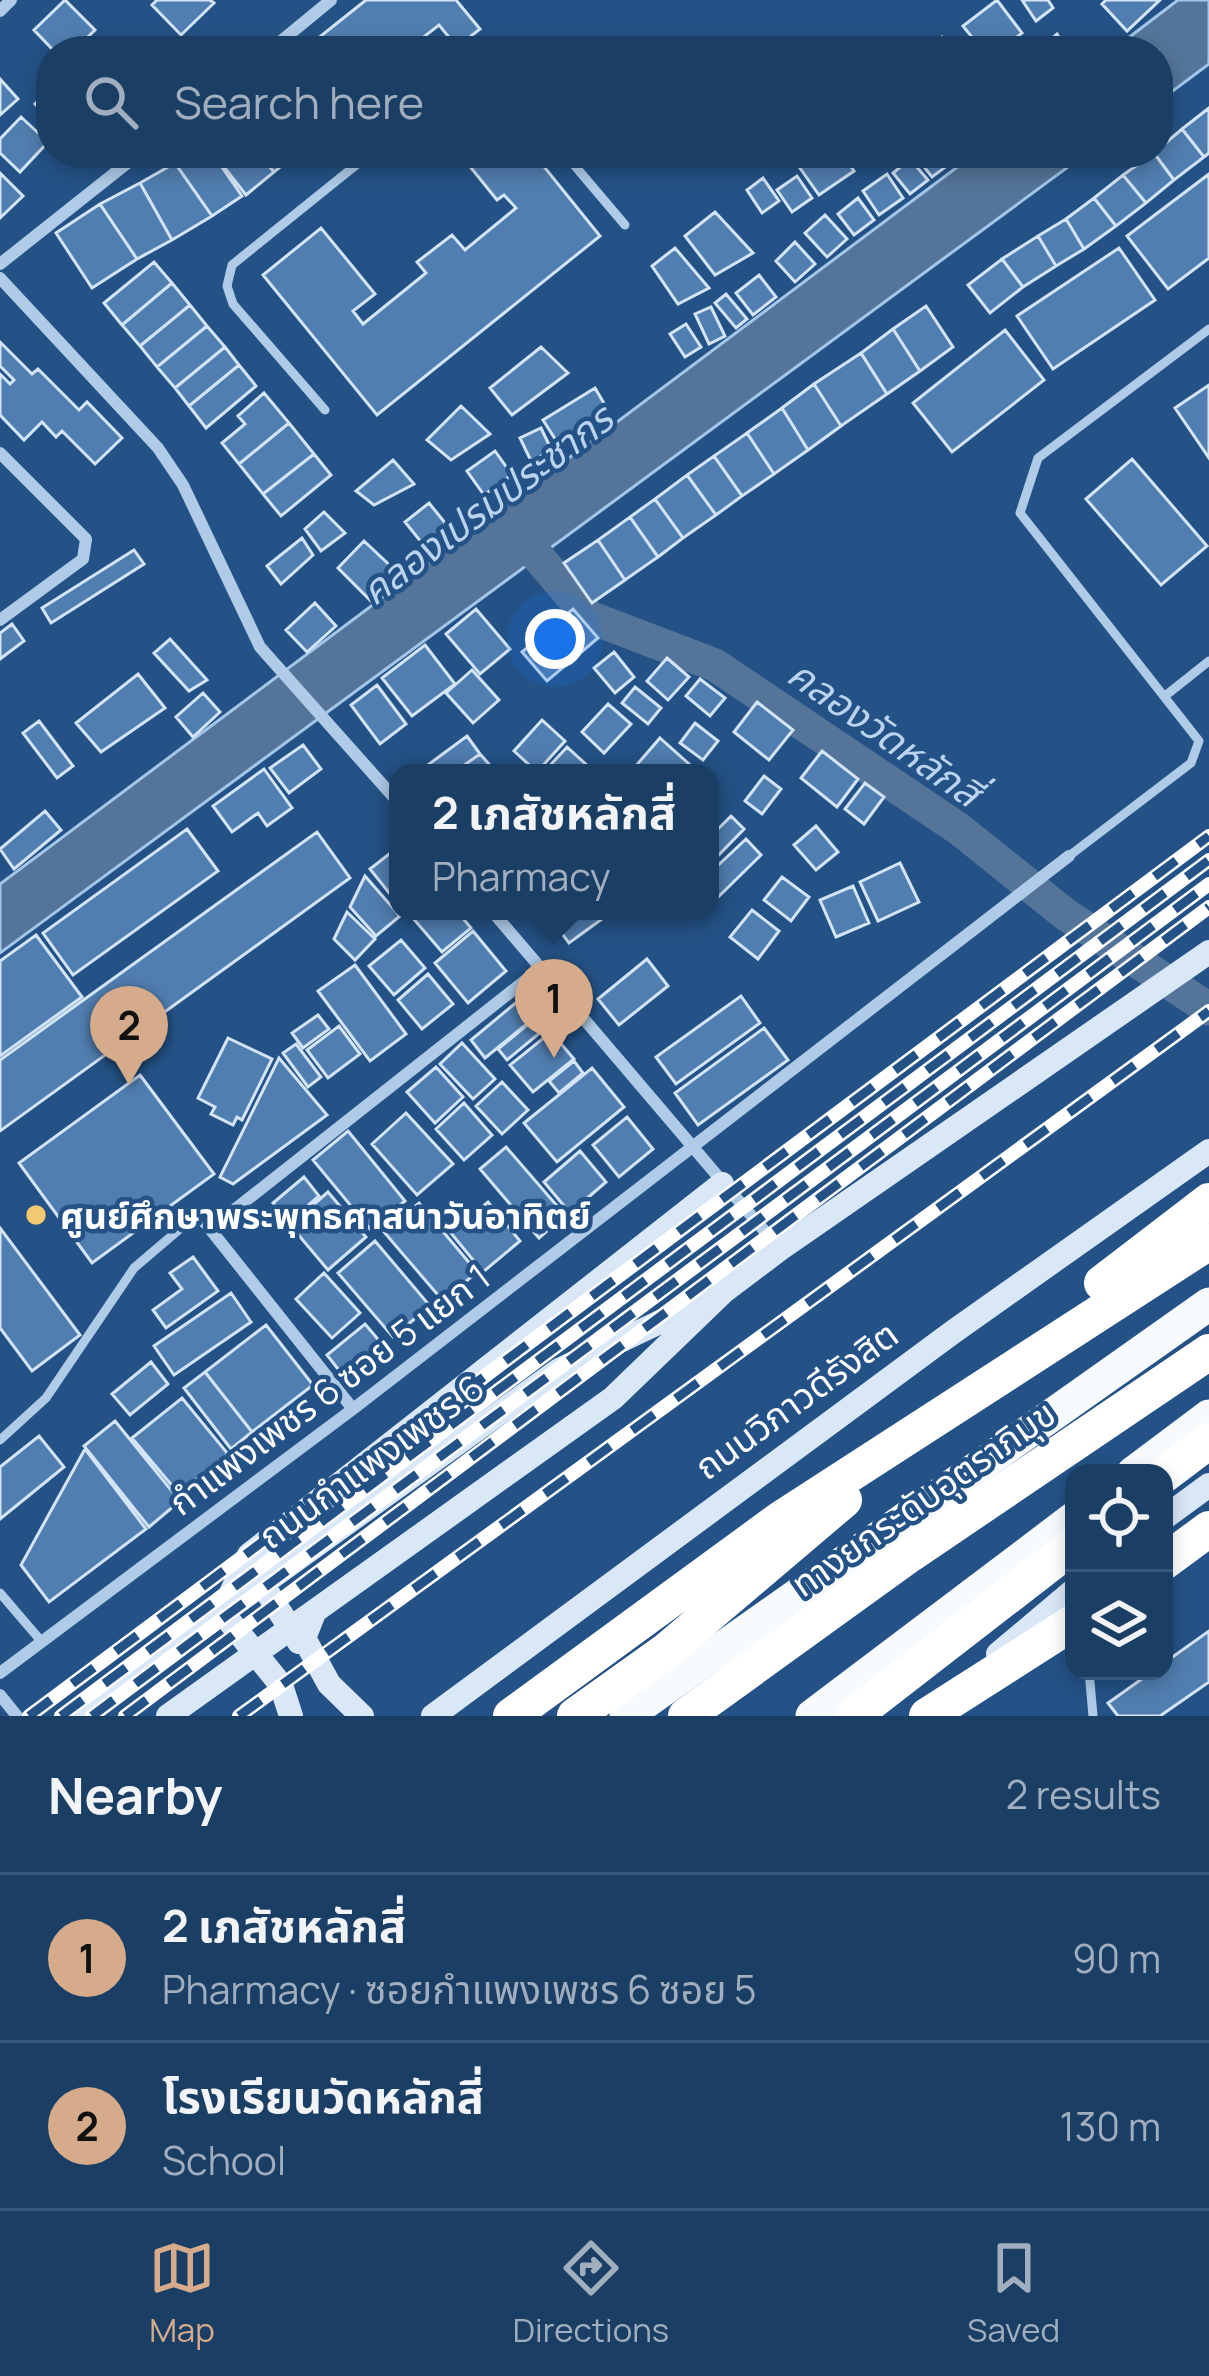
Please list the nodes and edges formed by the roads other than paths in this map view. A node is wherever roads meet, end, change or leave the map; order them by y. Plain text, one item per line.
1 (11, 0) edge
2 (332, 0) edge
3 (0, 11) edge
4 (289, 36) edge
5 (121, 168) edge
6 (344, 168) edge
7 (577, 168) edge
8 (625, 225) dead end
9 (0, 264) edge
10 (0, 278) edge
11 (1209, 328) edge
12 (325, 410) dead end
13 (0, 453) edge
14 (0, 620) edge
15 (1209, 661) edge
16 (1165, 696) junction
17 (389, 792) edge
18 (1069, 856) joint
19 (500, 920) edge
20 (1209, 952) edge
21 (541, 968) junction
22 (692, 1150) junction
23 (1209, 1151) edge
24 (722, 1184) junction
25 (1209, 1202) edge
26 (210, 1229) junction
27 (1209, 1242) edge
28 (780, 1249) junction
29 (723, 1292) junction
30 (1209, 1304) edge
31 (1209, 1352) edge
32 (353, 1409) junction
33 (1209, 1415) edge
34 (0, 1440) edge
35 (1209, 1441) edge
36 (1145, 1464) edge
37 (1173, 1468) edge
38 (1209, 1485) edge
39 (1173, 1511) edge
40 (1065, 1525) edge
41 (1209, 1529) edge
42 (1065, 1552) edge
43 (1173, 1555) edge
44 (262, 1583) junction
45 (0, 1592) edge
46 (1065, 1608) edge
47 (222, 1612) junction
48 (314, 1613) junction
49 (290, 1629) junction
50 (42, 1642) junction
51 (254, 1652) junction
52 (314, 1661) junction
53 (0, 1673) edge
54 (1090, 1680) edge
55 (0, 1695) edge
56 (17, 1716) edge
57 (79, 1716) edge
58 (168, 1716) edge
59 (291, 1716) edge
60 (362, 1716) edge
61 (433, 1716) edge
62 (512, 1716) edge
63 (575, 1716) edge
64 (626, 1716) edge
65 (686, 1716) edge
66 (812, 1716) edge
67 (853, 1716) edge
68 (927, 1716) edge
69 (1093, 1716) edge

1 - 3 street
2 - 4 street
5 - 9 street
6 - 12 lane
7 - 8 lane
10 - 17 street
11 - 16 lane
13 - 14 street
15 - 16 lane
16 - 18 lane
18 - 22 street, กำแพงเพชร 6 ซอย 5 แยก 1
19 - 21 street
20 - 28 main road, ถนนกำแพงเพชร 6
21 - 22 street
21 - 26 street
22 - 24 street
22 - 32 street, กำแพงเพชร 6 ซอย 5 แยก 1
23 - 61 main road, ถนนวิภาวดีรังสิต
24 - 28 street
24 - 47 main road
25 - 63 highway
26 - 32 street
26 - 34 lane
27 - 62 highway
28 - 29 main road, ถนนกำแพงเพชร 6
29 - 44 main road, ถนนกำแพงเพชร 6
29 - 48 main road, ถนนกำแพงเพชร 6
30 - 64 highway
31 - 65 highway, ทางยกระดับอุตราภิมุข
32 - 50 street, กำแพงเพชร 6 ซอย 5 แยก 1
33 - 36 highway
35 - 37 highway
38 - 39 main road
40 - 66 highway
41 - 43 highway
42 - 67 highway
44 - 47 main road, ถนนกำแพงเพชร 6
44 - 49 main road
45 - 50 lane
46 - 68 highway
47 - 51 main road
47 - 57 main road, ถนนกำแพงเพชร 6
48 - 49 main road, ถนนกำแพงเพชร 6
48 - 52 main road
49 - 51 main road, ถนนกำแพงเพชร 6
49 - 52 main road
50 - 53 street, กำแพงเพชร 6 ซอย 5 แยก 1
51 - 58 main road, ถนนกำแพงเพชร 6
51 - 59 main road
52 - 60 main road
54 - 69 lane
55 - 56 street

